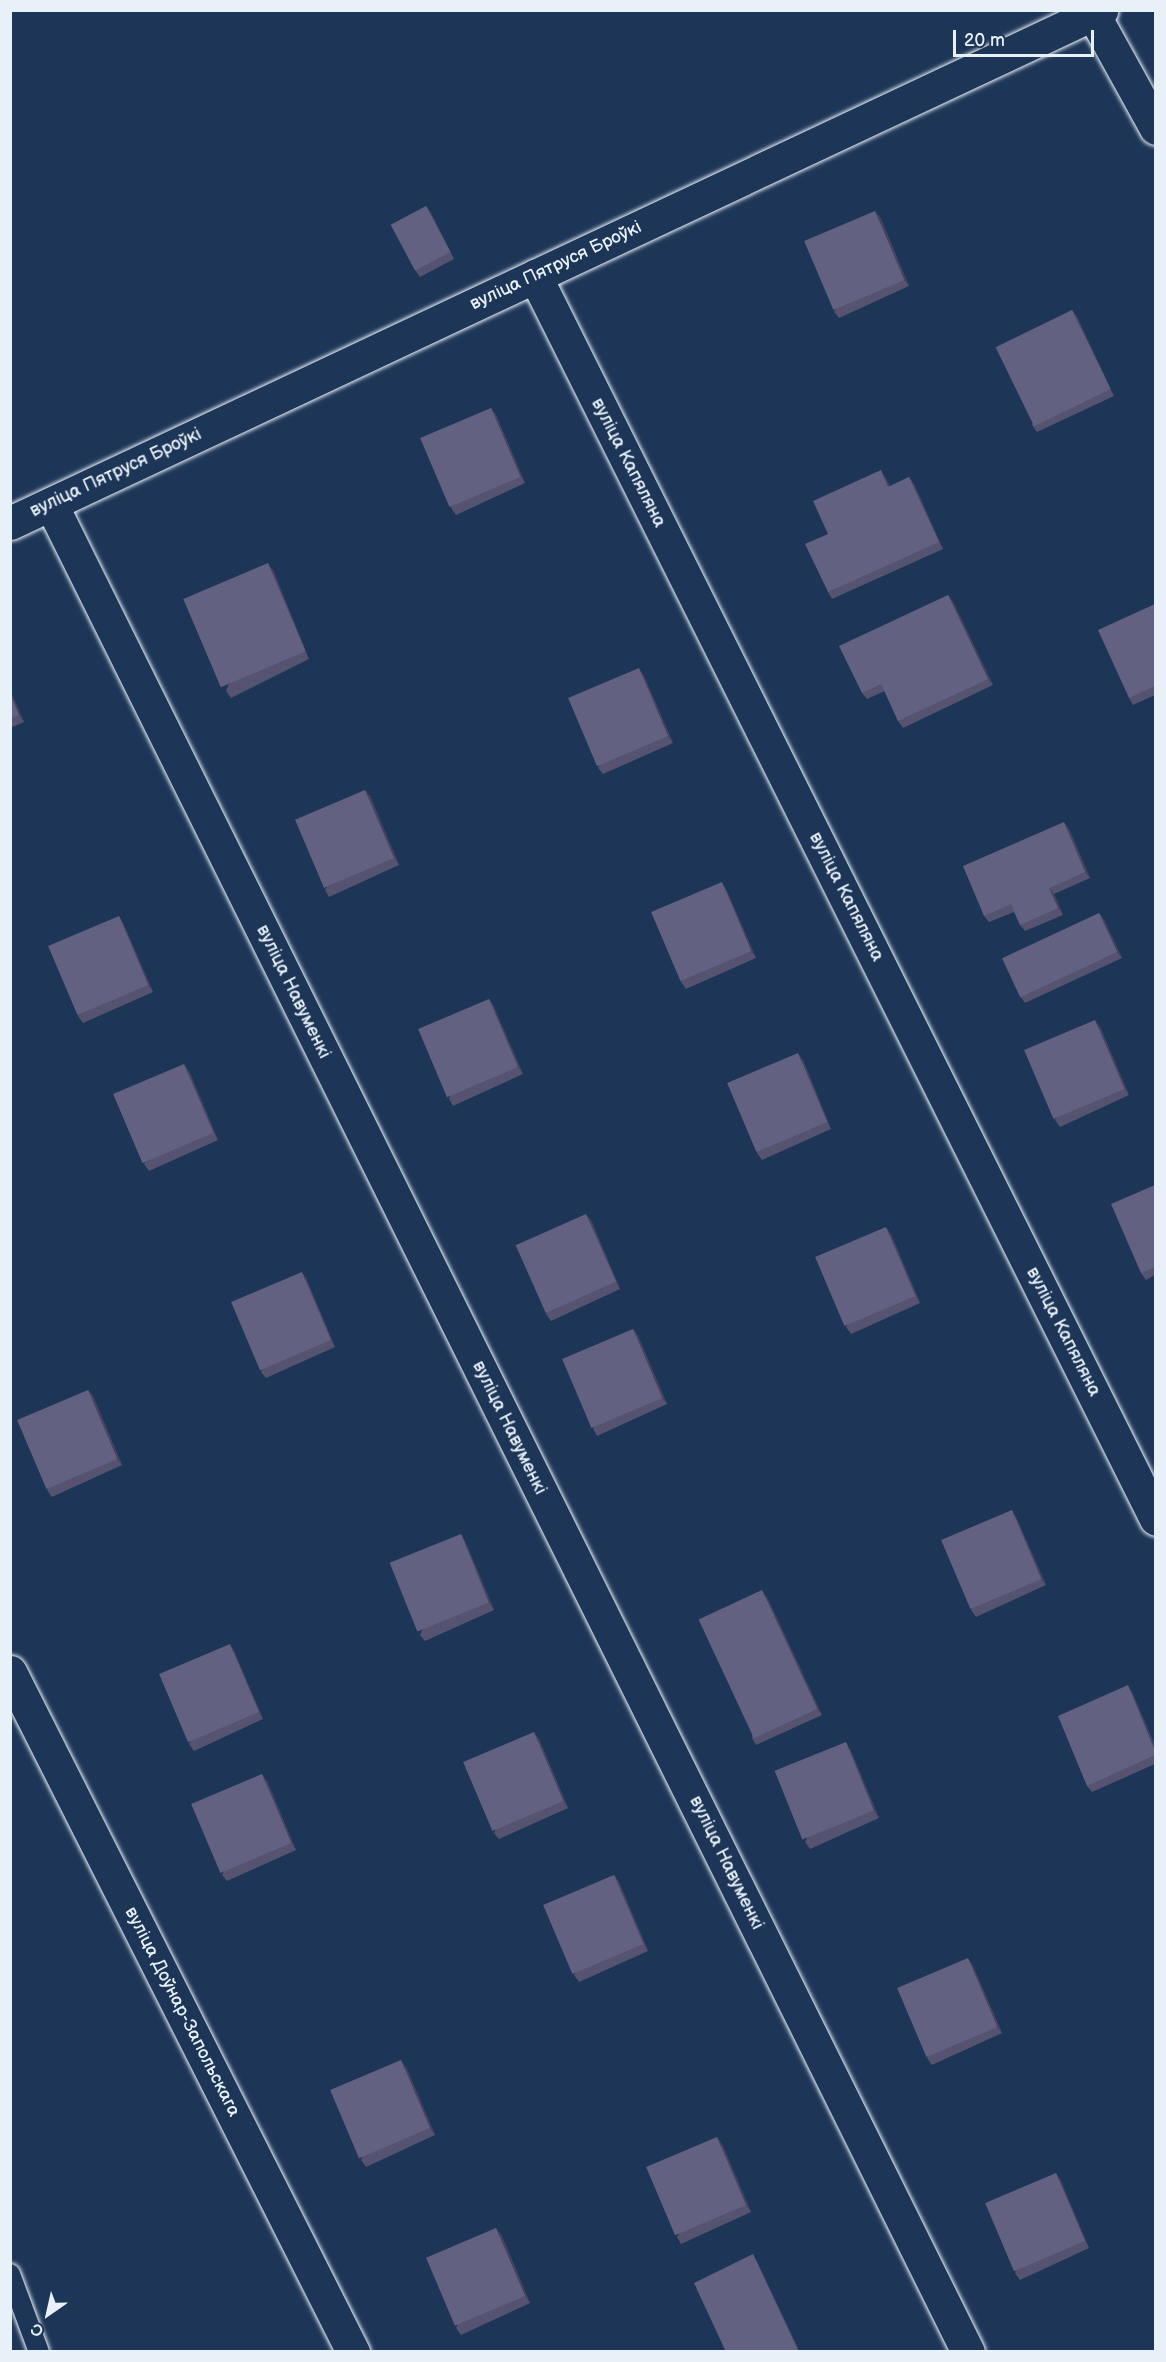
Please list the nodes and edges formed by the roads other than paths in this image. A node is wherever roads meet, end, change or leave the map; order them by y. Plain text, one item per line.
1 (1095, 12) edge
2 (1155, 128) edge
3 (535, 276) junction
4 (51, 504) junction
5 (10, 523) edge
6 (1155, 1519) edge
7 (10, 1672) edge
8 (10, 2274) edge
9 (39, 2352) edge
10 (353, 2352) edge
11 (968, 2352) edge

1 - 2 street
1 - 3 street, вуліца Пятруся Броўкі
3 - 4 street, вуліца Пятруся Броўкі
3 - 6 street, вуліца Капяляна
4 - 5 street, вуліца Пятруся Броўкі
4 - 11 street, вуліца Навуменкі
7 - 10 street, вуліца Доўнар-Запольскага
8 - 9 lane

